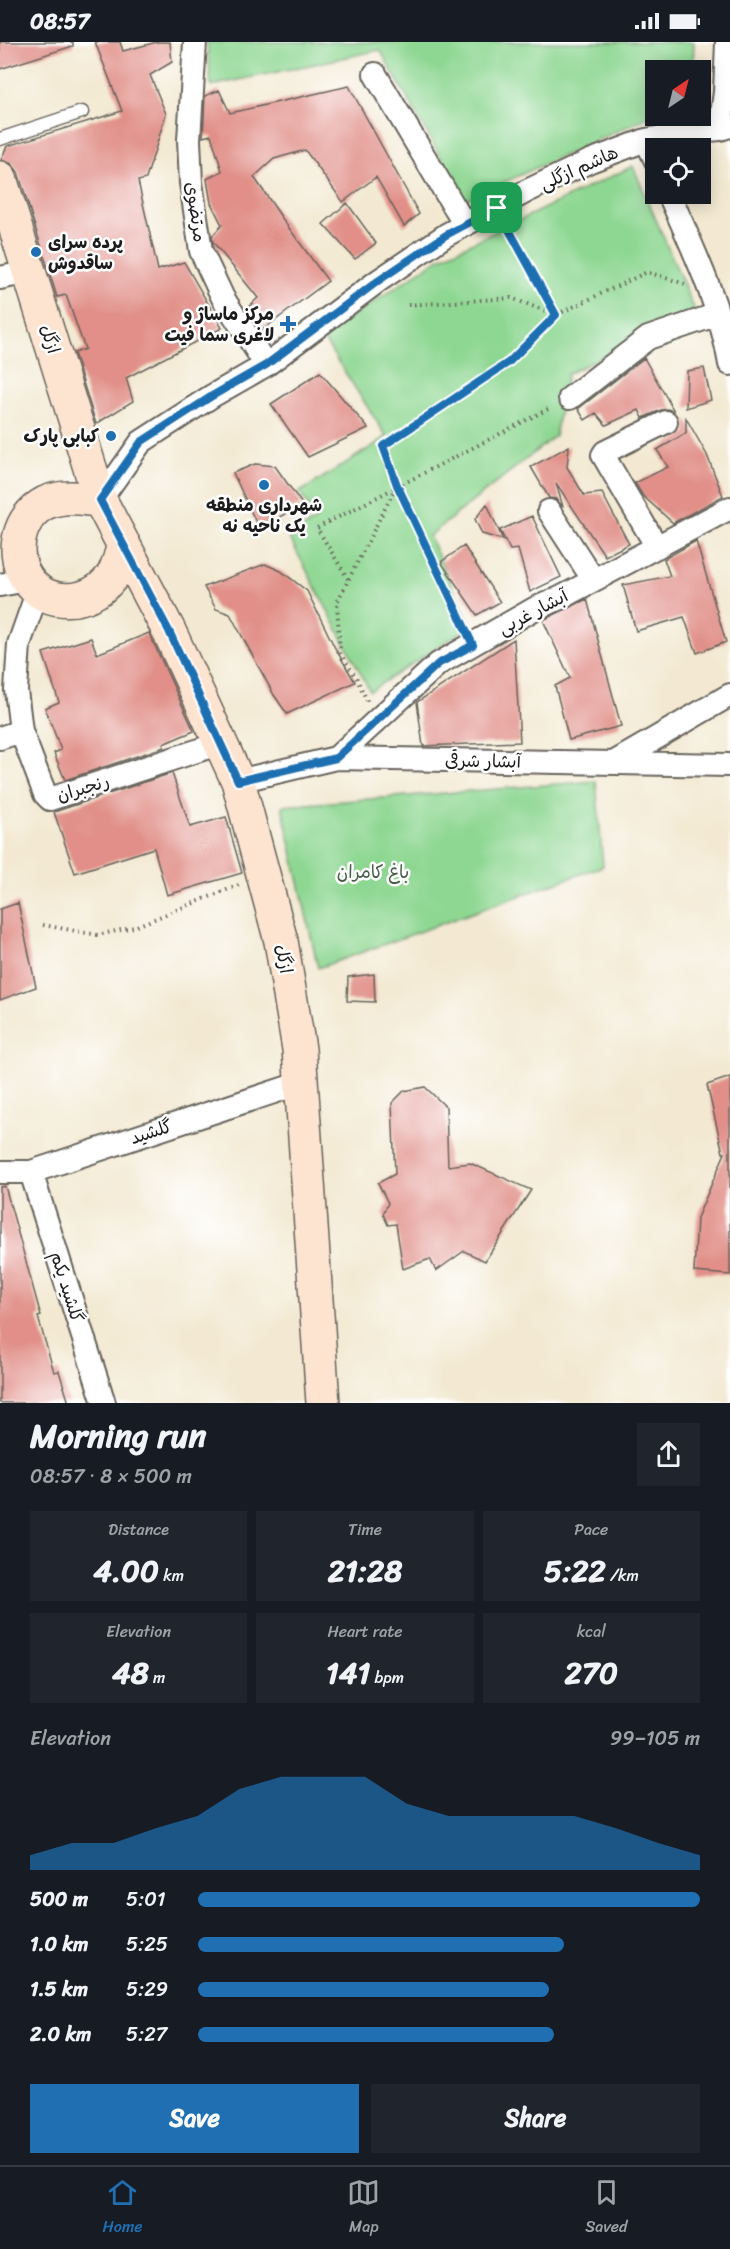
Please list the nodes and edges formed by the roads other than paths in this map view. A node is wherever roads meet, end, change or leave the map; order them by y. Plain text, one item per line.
1 (195, 42) edge
2 (727, 42) edge
3 (375, 74) dead end
4 (82, 112) dead end
5 (725, 128) edge
6 (656, 138) edge
7 (0, 139) edge
8 (645, 140) edge
9 (1, 183) edge
10 (673, 204) edge
11 (465, 225) junction
12 (14, 275) edge
13 (715, 303) junction
14 (730, 364) edge
15 (266, 365) junction
16 (570, 398) road end
17 (666, 422) dead end
18 (100, 500) junction
19 (730, 508) edge
20 (549, 512) dead end
21 (124, 545) junction
22 (657, 547) junction
23 (593, 579) junction
24 (22, 585) edge
25 (730, 695) edge
26 (21, 731) junction
27 (0, 738) edge
28 (221, 743) junction
29 (336, 758) junction
30 (613, 763) junction
31 (730, 765) edge
32 (238, 781) junction
33 (301, 1083) junction
34 (0, 1172) edge
35 (31, 1172) junction
36 (104, 1403) edge
37 (323, 1403) edge

1 - 15 street, مرتضوی
2 - 5 street
3 - 11 street
4 - 7 lane
5 - 6 street, هاشم ازگلی
8 - 11 street, هاشم ازگلی
9 - 12 main road, ازگل
10 - 13 street
11 - 15 street, هاشم ازگلی
12 - 18 main road, ازگل
13 - 14 street
13 - 16 street
15 - 18 street, هاشم ازگلی
17 - 22 street
18 - 21 main road
18 - 24 main road
19 - 22 street
20 - 23 street
21 - 24 main road
21 - 28 main road, ازگل
22 - 23 street, آبشار غربی
23 - 29 street, آبشار غربی
24 - 26 street, رنجبران
25 - 30 street
26 - 27 street
26 - 28 street, رنجبران
28 - 32 main road, ازگل
29 - 30 street, آبشار شرقی
29 - 32 street, آبشار شرقی
30 - 31 street, آبشار شرقی
32 - 33 main road, ازگل
33 - 35 street, گلشید
33 - 37 main road, ازگل
34 - 35 street, گلشید
35 - 36 street, گلشيد يكم

